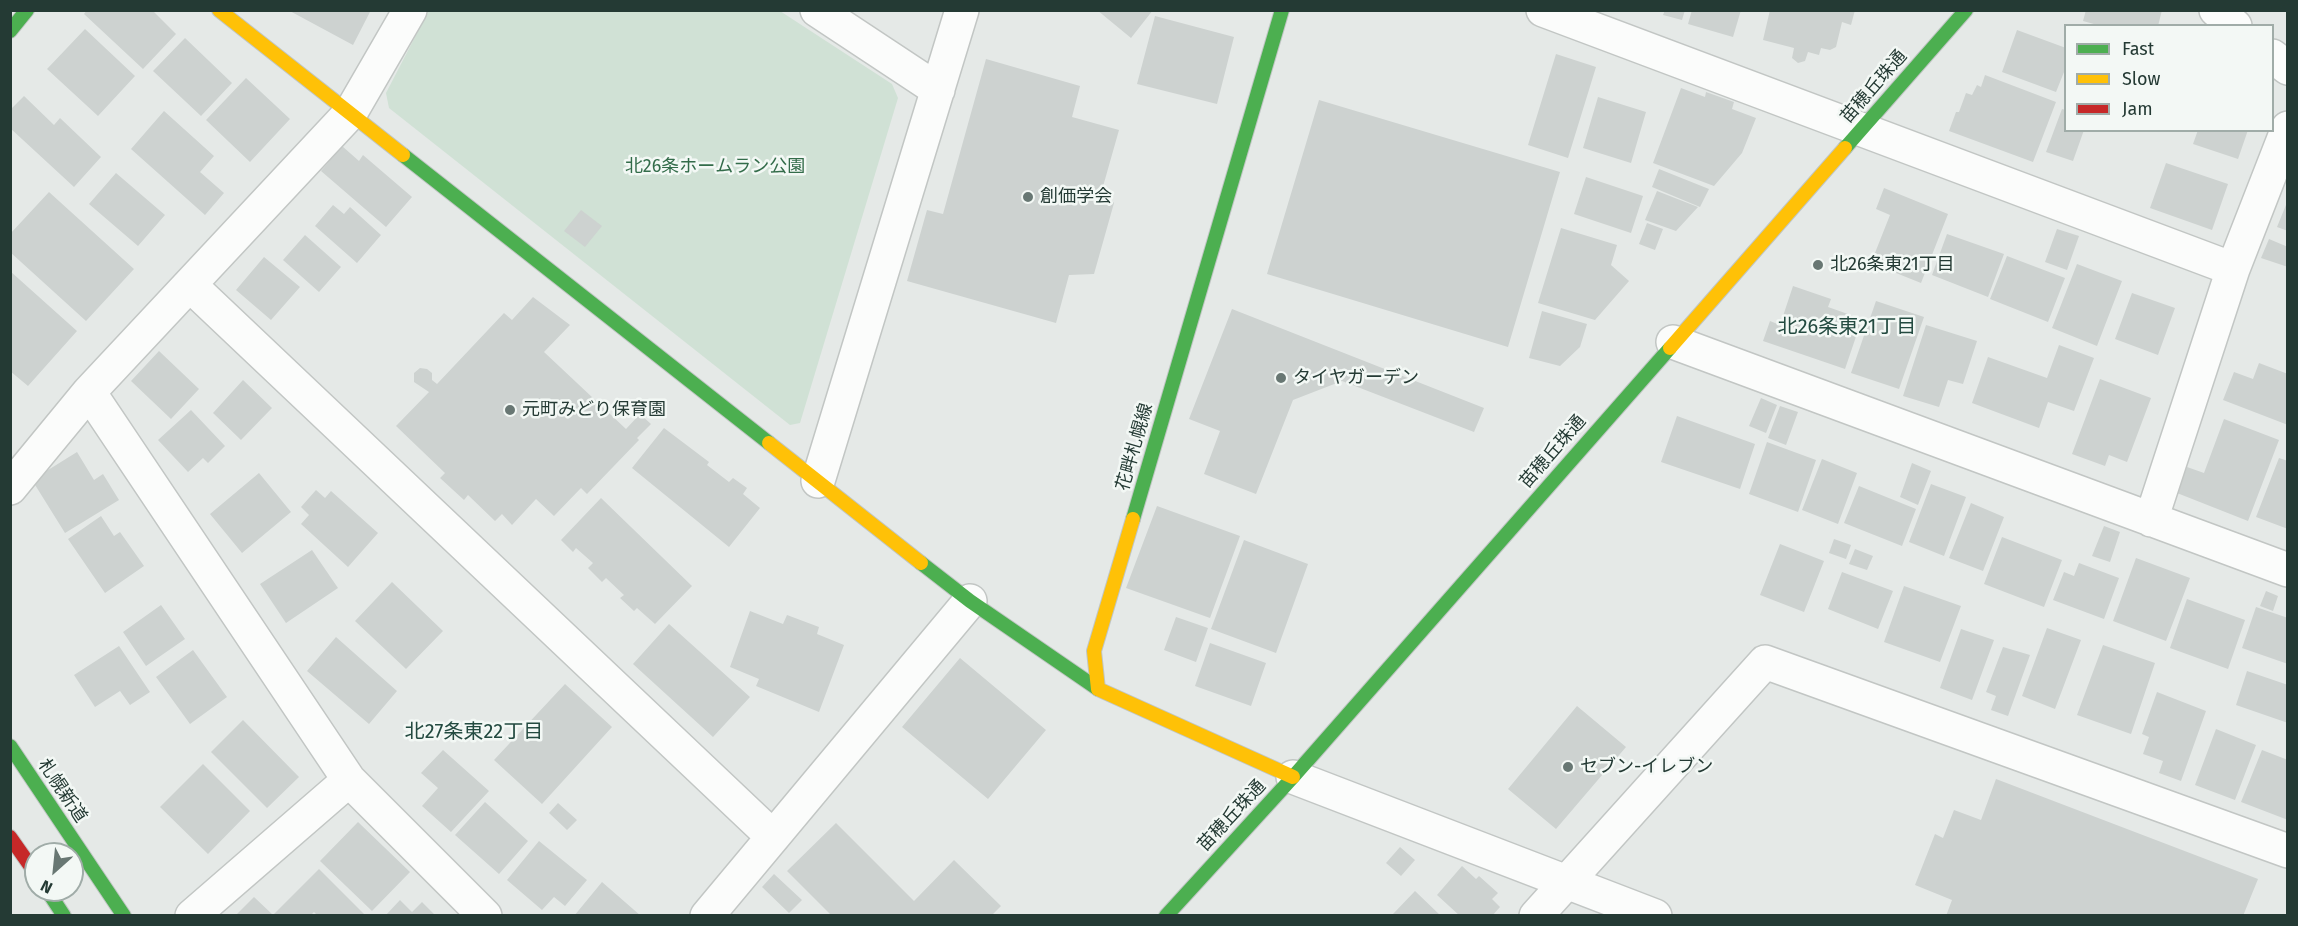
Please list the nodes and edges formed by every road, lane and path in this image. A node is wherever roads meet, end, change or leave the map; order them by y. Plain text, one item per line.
1 (27, 10) edge
2 (219, 10) edge
3 (410, 10) edge
4 (817, 10) edge
5 (962, 10) edge
6 (1282, 10) edge
7 (1543, 10) edge
8 (1966, 10) edge
9 (2216, 10) edge
10 (2233, 24) edge
11 (10, 31) edge
12 (2274, 58) edge
13 (2288, 68) edge
14 (938, 90) junction
15 (351, 112) junction
16 (2288, 128) edge
17 (1860, 130) junction
18 (2233, 269) junction
19 (190, 285) junction
20 (1672, 342) junction
21 (89, 392) junction
22 (818, 482) junction
23 (10, 488) edge
24 (2151, 520) junction
25 (2288, 570) edge
26 (970, 601) junction
27 (1098, 689) junction
28 (10, 746) edge
29 (1293, 777) junction
30 (348, 780) junction
31 (10, 837) edge
32 (772, 837) junction
33 (2288, 851) edge
34 (24, 857) edge
35 (1566, 882) junction
36 (55, 902) edge
37 (64, 915) edge
38 (124, 915) edge
39 (192, 915) edge
40 (485, 915) edge
41 (707, 915) edge
42 (1166, 915) edge
43 (1536, 915) edge
44 (1655, 915) edge

1 - 11 main road
2 - 15 main road
3 - 15 street
4 - 14 street
5 - 14 street
6 - 27 main road, 花畔札幌線
7 - 17 street
8 - 17 main road, 苗穂丘珠通
9 - 10 street
12 - 13 street
14 - 22 street
15 - 19 street
15 - 22 main road
16 - 18 street
17 - 18 street
17 - 20 main road, 苗穂丘珠通
18 - 24 street
19 - 21 street
19 - 32 street
20 - 24 street
20 - 29 main road, 苗穂丘珠通
21 - 23 street
21 - 30 street
22 - 26 main road
24 - 25 street
26 - 27 main road
26 - 32 street
27 - 29 main road
28 - 38 main road, 札幌新道
29 - 35 street
29 - 42 main road, 苗穂丘珠通
30 - 39 street
30 - 40 street
31 - 34 main road
32 - 41 street
33 - 35 street
35 - 43 street
35 - 44 street
36 - 37 main road

